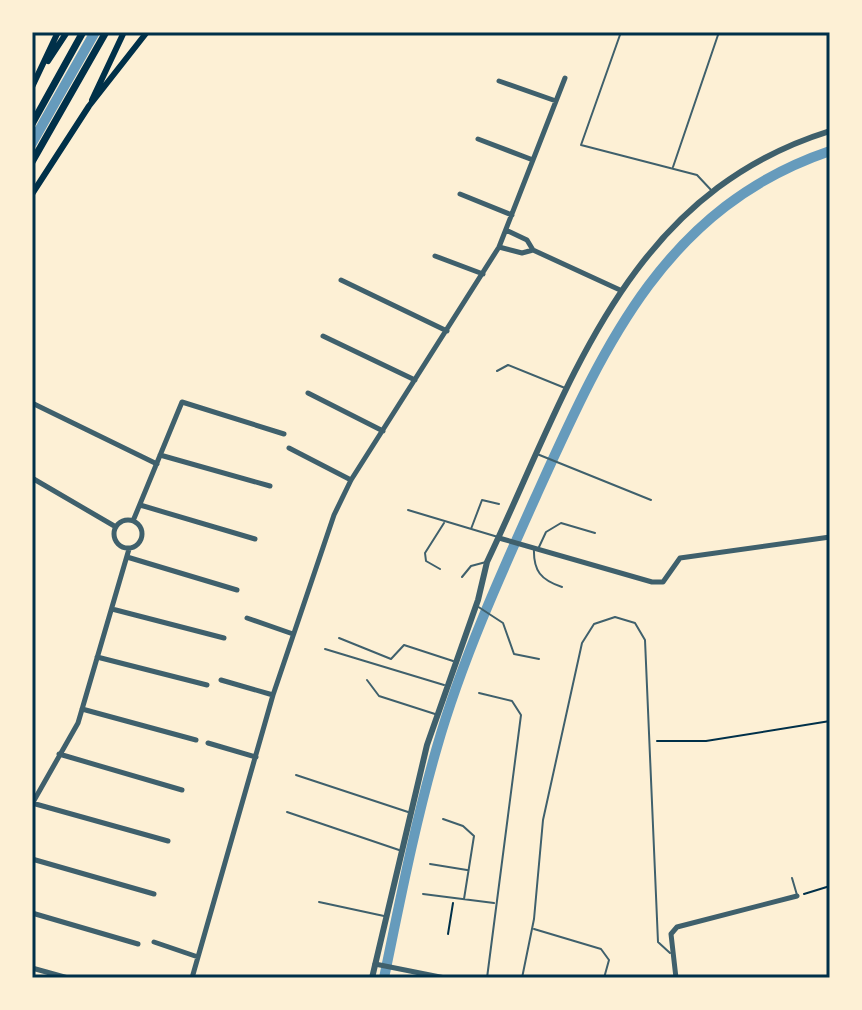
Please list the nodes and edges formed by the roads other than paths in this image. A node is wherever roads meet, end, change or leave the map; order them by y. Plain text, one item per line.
1 (58, 32) edge
2 (67, 32) edge
3 (83, 32) edge
4 (106, 32) edge
5 (124, 32) edge
6 (621, 32) edge
7 (719, 32) edge
8 (144, 34) edge
9 (39, 74) junction
10 (565, 78) dead end
11 (499, 81) dead end
12 (32, 87) edge
13 (556, 101) junction
14 (89, 106) junction
15 (32, 124) edge
16 (830, 131) edge
17 (478, 139) dead end
18 (533, 160) junction
19 (32, 162) edge
20 (672, 168) junction
21 (712, 192) junction
22 (32, 194) edge
23 (460, 194) dead end
24 (512, 215) junction
25 (506, 230) junction
26 (499, 247) junction
27 (533, 250) junction
28 (435, 256) dead end
29 (483, 274) junction
30 (341, 280) dead end
31 (620, 290) junction
32 (447, 331) junction
33 (323, 336) dead end
34 (497, 371) dead end
35 (415, 380) junction
36 (566, 389) junction
37 (308, 393) dead end
38 (32, 403) edge
39 (383, 431) junction
40 (284, 434) dead end
41 (289, 448) dead end
42 (536, 454) junction
43 (160, 455) junction
44 (157, 464) junction
45 (32, 478) edge
46 (351, 480) junction
47 (270, 486) dead end
48 (651, 500) dead end
49 (499, 504) dead end
50 (140, 505) junction
51 (408, 510) dead end
52 (133, 521) junction
53 (445, 522) junction
54 (116, 527) junction
55 (471, 530) junction
56 (595, 533) dead end
57 (830, 537) edge
58 (499, 538) junction
59 (255, 539) dead end
60 (534, 547) junction
61 (129, 549) junction
62 (127, 557) junction
63 (487, 562) junction
64 (440, 569) dead end
65 (462, 577) dead end
66 (562, 587) dead end
67 (237, 590) dead end
68 (480, 607) junction
69 (112, 609) junction
70 (247, 618) dead end
71 (293, 634) junction
72 (224, 638) dead end
73 (339, 638) dead end
74 (325, 649) dead end
75 (97, 657) junction
76 (539, 659) dead end
77 (454, 662) junction
78 (221, 680) dead end
79 (367, 680) dead end
80 (207, 685) dead end
81 (446, 685) junction
82 (479, 693) dead end
83 (273, 695) junction
84 (82, 709) junction
85 (436, 714) junction
86 (196, 740) dead end
87 (208, 743) dead end
88 (59, 754) junction
89 (256, 757) junction
90 (296, 775) dead end
91 (182, 790) dead end
92 (32, 804) edge
93 (287, 812) dead end
94 (409, 812) junction
95 (443, 819) dead end
96 (168, 841) dead end
97 (400, 850) junction
98 (32, 859) edge
99 (430, 864) dead end
100 (468, 870) junction
101 (792, 878) dead end
102 (154, 894) dead end
103 (423, 894) dead end
104 (797, 896) joint
105 (464, 899) junction
106 (319, 902) dead end
107 (495, 903) junction
108 (32, 913) edge
109 (385, 917) junction
110 (533, 928) junction
111 (154, 942) dead end
112 (138, 944) dead end
113 (672, 954) junction
114 (198, 957) junction
115 (379, 964) junction
116 (32, 968) edge
117 (68, 978) edge
118 (192, 978) edge
119 (372, 978) edge
120 (445, 978) edge
121 (487, 978) edge
122 (522, 978) edge
123 (604, 978) edge
124 (676, 978) edge

1 - 9 main road
2 - 9 main road
3 - 15 main road
4 - 19 main road
5 - 14 main road
6 - 20 lane
7 - 20 lane
8 - 14 main road
9 - 12 main road
10 - 13 street
11 - 13 street
13 - 18 street
14 - 22 main road
16 - 21 street
17 - 18 street
18 - 24 street
20 - 21 lane
21 - 31 street
23 - 24 street
24 - 25 street
25 - 26 street
25 - 27 street
26 - 27 street
26 - 29 street
27 - 31 street
28 - 29 street
29 - 32 street
30 - 32 street
31 - 36 street
32 - 35 street
33 - 35 street
34 - 36 lane
35 - 39 street
36 - 42 street
37 - 39 street
38 - 44 street
39 - 46 street
40 - 43 street
41 - 46 street
42 - 48 lane
42 - 58 street
43 - 44 street
43 - 47 street
44 - 50 street
45 - 54 street
46 - 71 street
49 - 55 lane
50 - 52 street
50 - 59 street
51 - 53 lane
52 - 54 street
52 - 61 street
53 - 55 lane
53 - 64 lane
54 - 61 street
55 - 58 lane
56 - 60 lane
57 - 60 street
58 - 60 street
58 - 63 street
60 - 66 lane
61 - 62 street
62 - 67 street
62 - 69 street
63 - 65 lane
63 - 68 street
68 - 76 lane
68 - 77 street
69 - 72 street
69 - 75 street
70 - 71 street
71 - 83 street
73 - 77 lane
74 - 81 lane
75 - 80 street
75 - 84 street
77 - 81 street
78 - 83 street
79 - 85 lane
81 - 85 street
82 - 107 lane
83 - 89 street
84 - 86 street
84 - 88 street
85 - 94 street
87 - 89 street
88 - 91 street
88 - 92 street
89 - 114 street
90 - 94 lane
92 - 96 street
93 - 97 lane
94 - 97 street
95 - 100 lane
97 - 109 street
98 - 102 street
99 - 100 lane
100 - 105 lane
101 - 104 lane
103 - 105 lane
104 - 113 street
105 - 107 lane
106 - 109 lane
107 - 121 lane
108 - 112 street
109 - 115 street
110 - 113 lane
110 - 122 lane
110 - 123 lane
111 - 114 street
113 - 124 street
114 - 118 street
115 - 119 street
115 - 120 street
116 - 117 street

